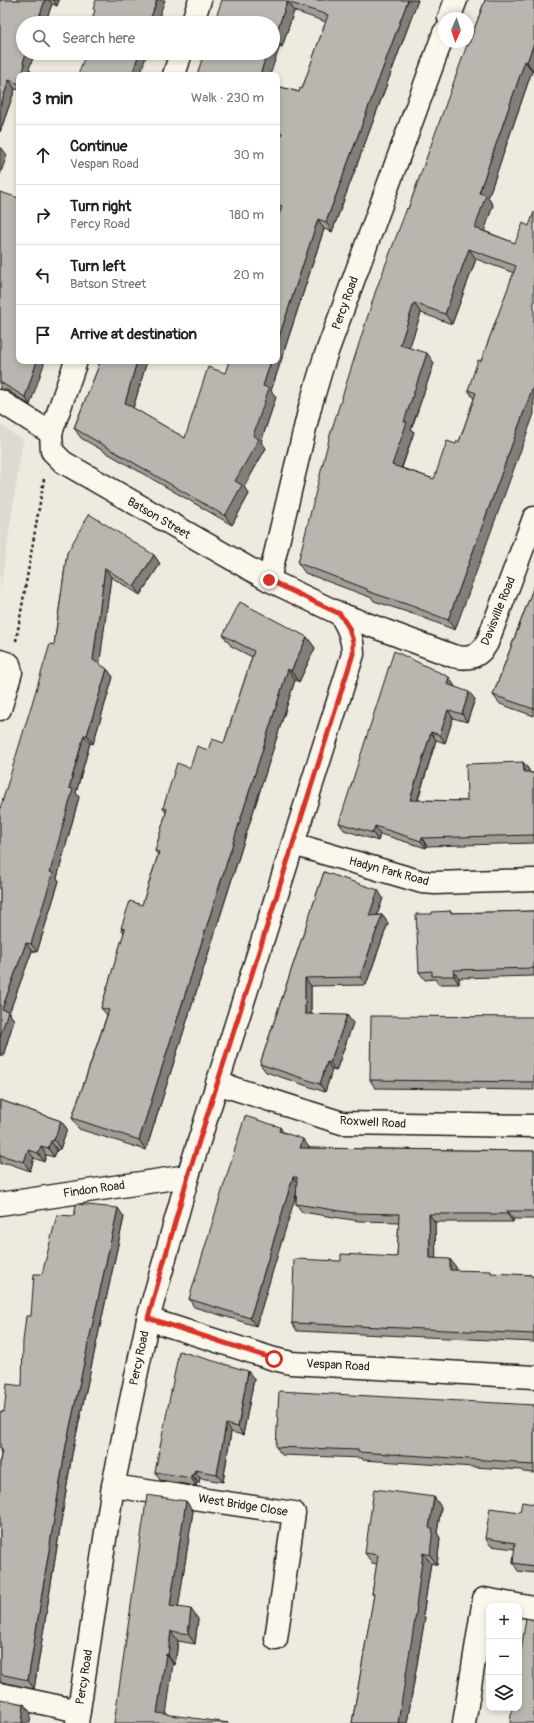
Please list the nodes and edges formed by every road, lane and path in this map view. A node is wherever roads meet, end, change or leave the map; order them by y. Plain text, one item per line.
1 (200, 0) edge
2 (456, 0) edge
3 (451, 12) edge
4 (194, 16) edge
5 (438, 48) edge
6 (179, 60) edge
7 (175, 72) edge
8 (75, 364) edge
9 (0, 401) edge
10 (51, 433) junction
11 (56, 456) junction
12 (534, 518) edge
13 (269, 580) junction
14 (340, 614) junction
15 (4, 663) edge
16 (0, 709) edge
17 (293, 844) junction
18 (534, 880) edge
19 (217, 1083) junction
20 (534, 1126) edge
21 (188, 1176) junction
22 (0, 1204) edge
23 (148, 1318) junction
24 (534, 1377) edge
25 (113, 1486) junction
26 (534, 1608) edge
27 (276, 1640) dead end
28 (0, 1694) edge
29 (78, 1717) edge
30 (464, 1723) edge

1 - 4 street
2 - 3 street
5 - 13 street, Percy Road
6 - 7 street
8 - 10 street
9 - 10 street
10 - 11 street
11 - 13 street, Batson Street
11 - 15 path
12 - 14 street, Davisville Road
13 - 14 street, Batson Street
14 - 17 street, Percy Road
15 - 16 street
17 - 18 street, Hadyn Park Road
17 - 19 street, Percy Road
19 - 20 street, Roxwell Road
19 - 21 street, Percy Road
21 - 22 street, Findon Road
21 - 23 street, Percy Road
23 - 24 street, Vespan Road
23 - 25 street, Percy Road
25 - 27 street, West Bridge Close
25 - 29 street, Percy Road
26 - 30 street
28 - 29 street

